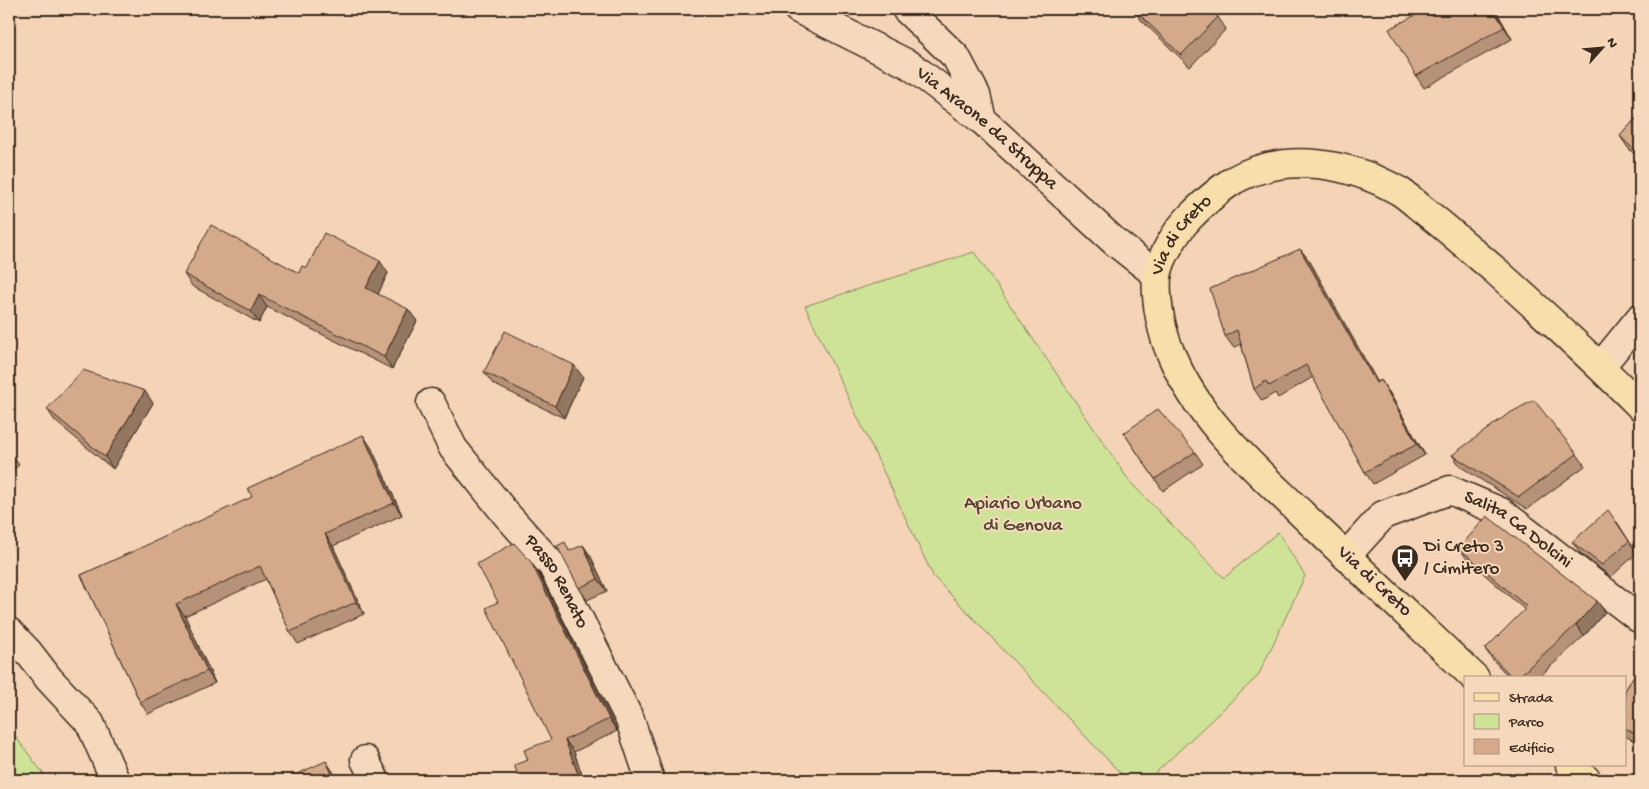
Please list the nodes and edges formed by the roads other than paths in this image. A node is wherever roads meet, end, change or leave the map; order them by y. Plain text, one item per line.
1 (798, 9) edge
2 (906, 9) edge
3 (982, 120) junction
4 (1157, 275) junction
5 (1640, 318) edge
6 (1601, 366) junction
7 (430, 403) dead end
8 (1640, 406) edge
9 (1346, 556) junction
10 (1640, 619) edge
11 (9, 632) edge
12 (1473, 676) edge
13 (1571, 766) edge
14 (115, 780) edge
15 (650, 780) edge
16 (1587, 780) edge

1 - 3 street, Via Araone da Struppa
2 - 3 street
3 - 4 street, Via Araone da Struppa
4 - 6 main road, Via di Creto
4 - 9 main road, Via di Creto
5 - 6 street
6 - 8 main road, Via di Creto
7 - 15 street, Passo Renato
9 - 10 street, Salita Ca Dolcini
9 - 12 main road, Via di Creto
11 - 14 street
13 - 16 main road

